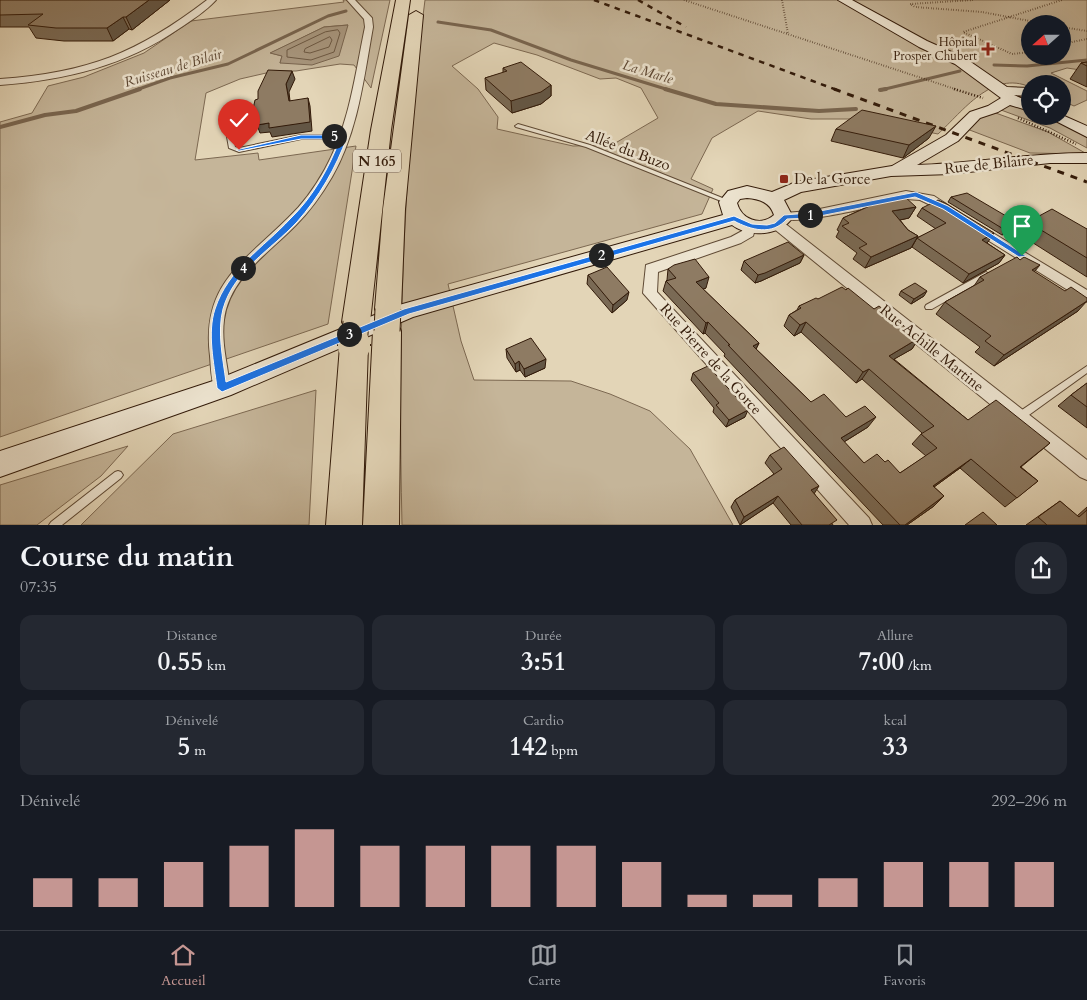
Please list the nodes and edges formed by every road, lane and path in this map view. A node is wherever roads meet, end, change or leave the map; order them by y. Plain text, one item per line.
1 (212, 0) edge
2 (352, 0) edge
3 (403, 0) edge
4 (418, 0) edge
5 (684, 0) edge
6 (782, 0) edge
7 (973, 0) edge
8 (1062, 0) edge
9 (848, 1) edge
10 (1009, 17) junction
11 (1021, 19) edge
12 (1071, 28) edge
13 (1087, 31) edge
14 (788, 34) junction
15 (1087, 39) edge
16 (1071, 42) edge
17 (1021, 53) edge
18 (0, 82) edge
19 (1016, 94) edge
20 (983, 98) dead end
21 (1071, 114) edge
22 (1087, 121) edge
23 (1071, 124) edge
24 (518, 126) dead end
25 (229, 131) dead end
26 (1087, 132) edge
27 (344, 137) junction
28 (1087, 158) edge
29 (891, 171) junction
30 (773, 199) junction
31 (737, 216) junction
32 (781, 221) junction
33 (996, 270) edge
34 (1087, 297) edge
35 (929, 307) dead end
36 (1087, 369) edge
37 (222, 388) junction
38 (1019, 417) junction
39 (0, 464) edge
40 (1087, 471) edge
41 (118, 475) dead end
42 (54, 525) edge
43 (344, 525) edge
44 (381, 525) edge
45 (862, 525) edge

1 - 18 street
2 - 27 street
3 - 43 highway, N 165
4 - 44 highway, N 165
5 - 14 path
6 - 14 path
7 - 10 path
8 - 10 path
9 - 19 street
10 - 11 path
10 - 17 path
12 - 13 path
14 - 20 path
15 - 16 path
19 - 29 street, Rue de Bilaire
21 - 22 street
23 - 26 street
24 - 31 lane, Allée du Buzo
25 - 27 lane
27 - 37 street
28 - 29 street, Rue de Bilaire
29 - 30 street, Rue de Bilaire
30 - 31 street
30 - 32 street
31 - 32 street
31 - 37 street
31 - 45 street, Rue Pierre de la Gorce
32 - 34 street
32 - 38 street, Rue Achille Martine
33 - 35 lane
36 - 38 lane
37 - 39 street
38 - 40 street, Rue Achille Martine
41 - 42 lane

